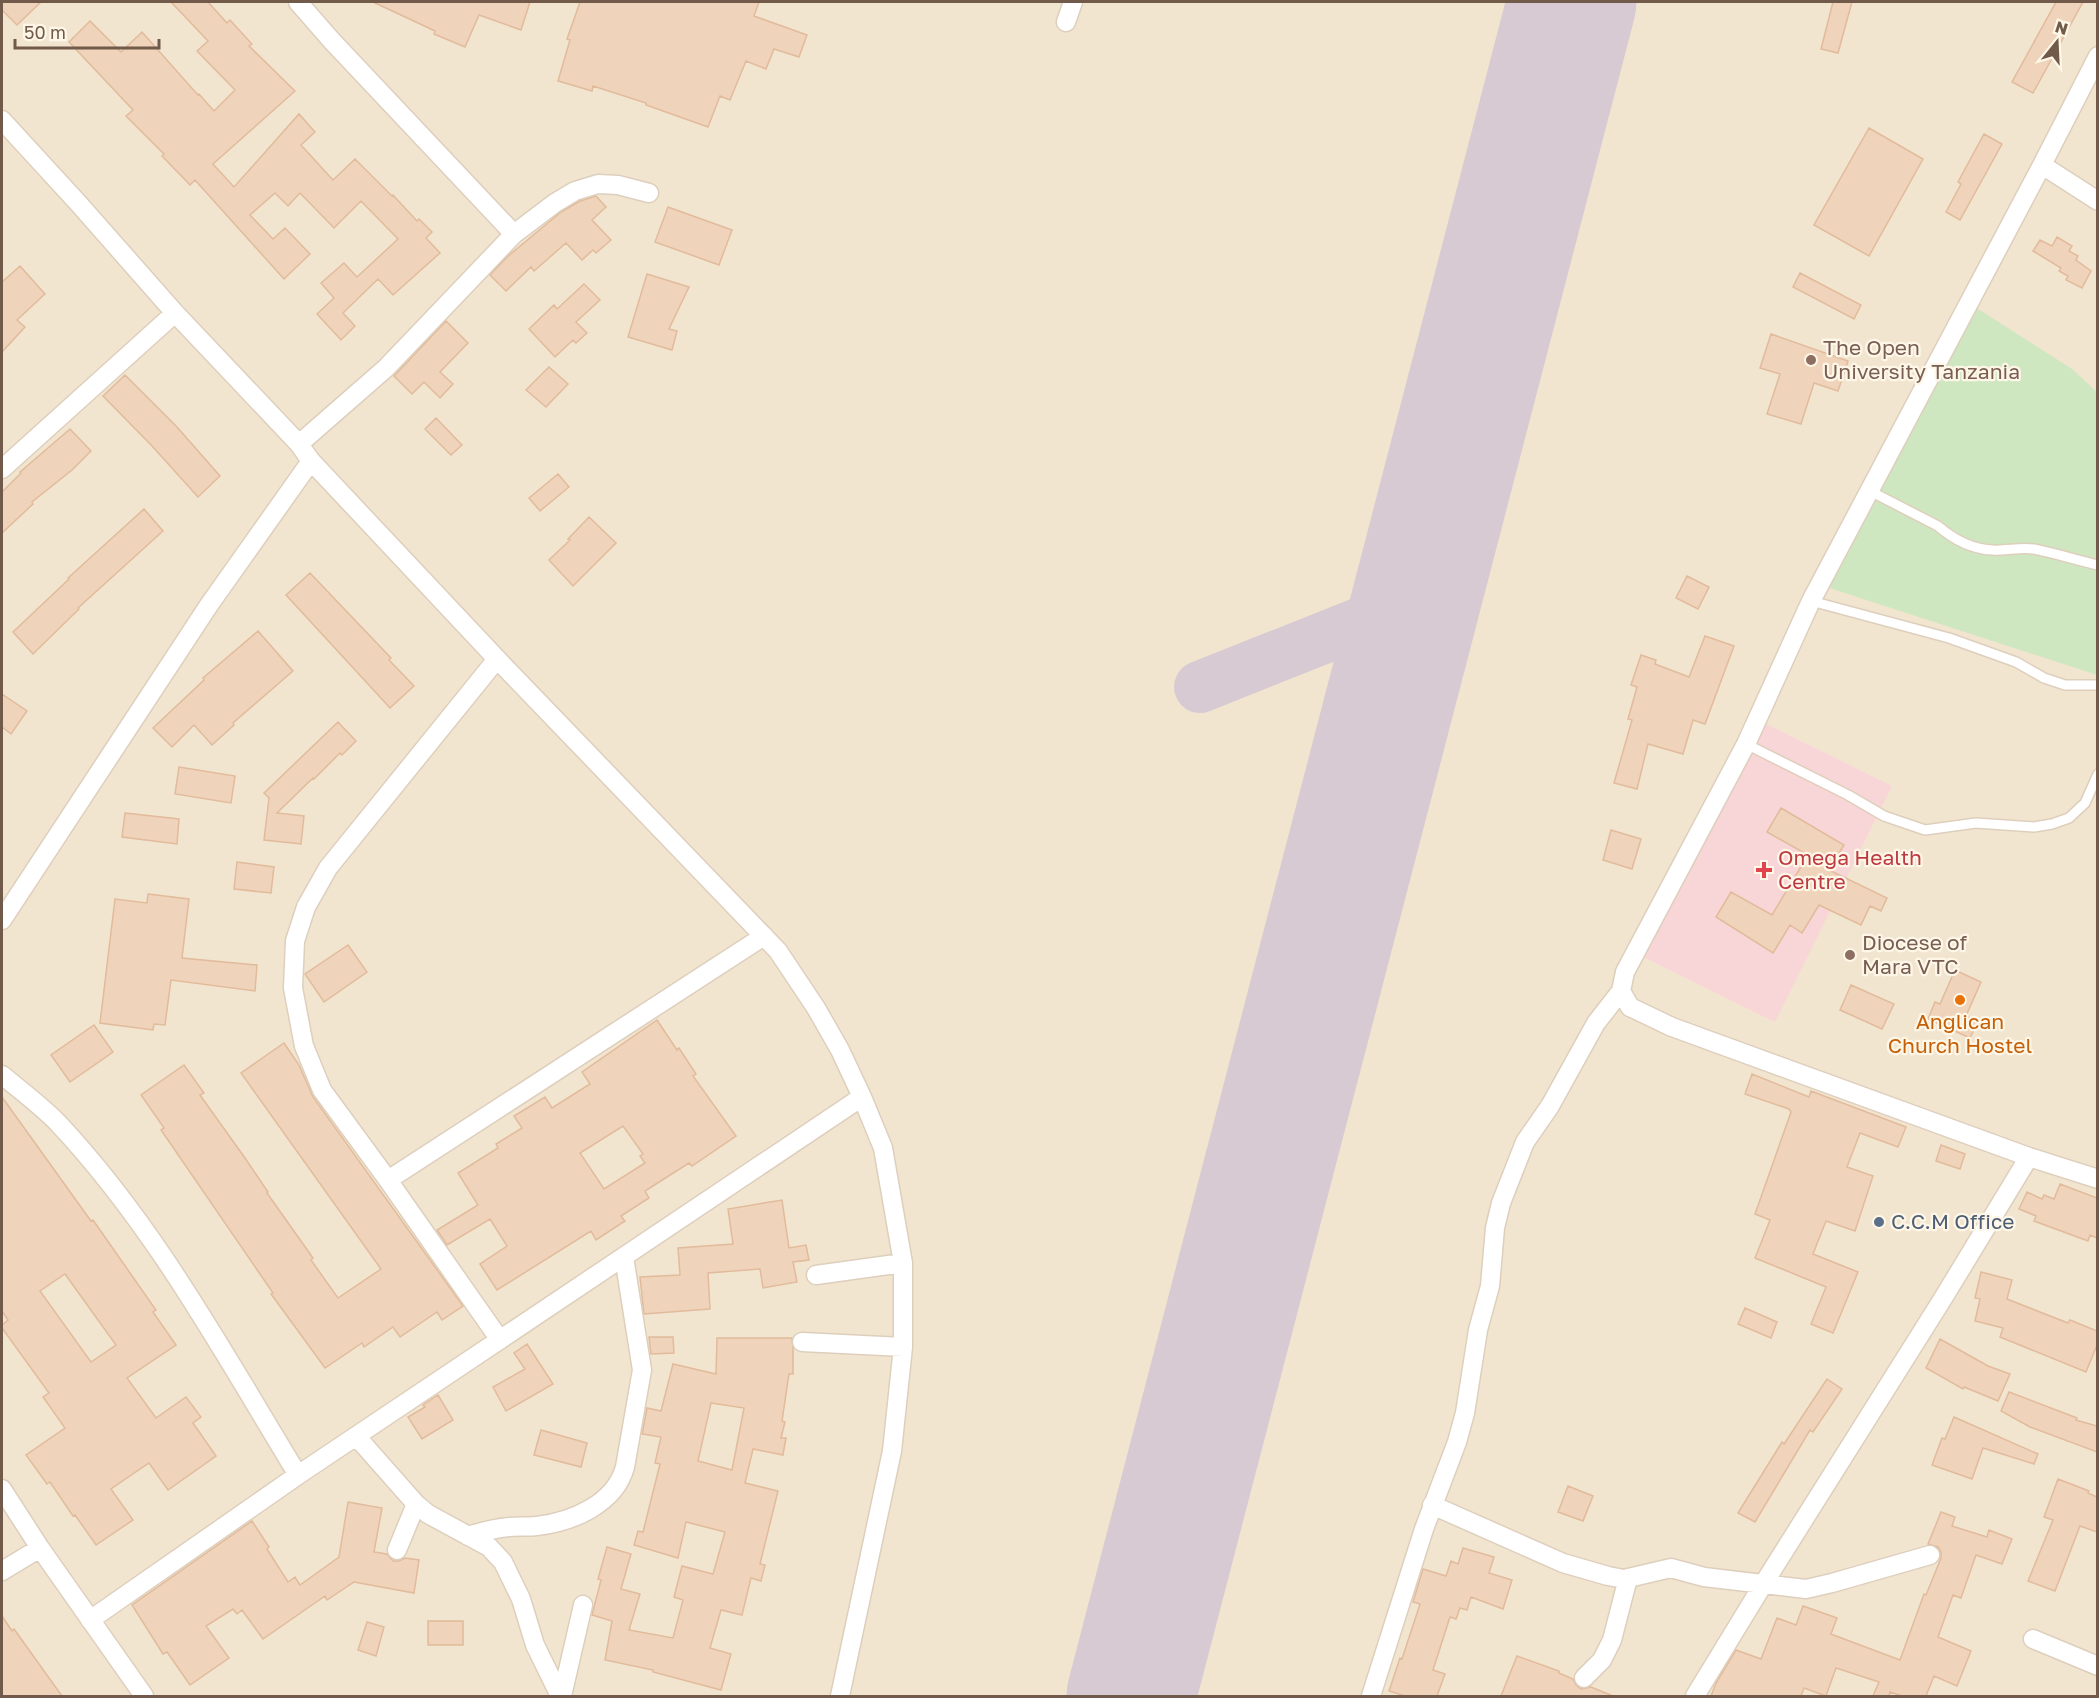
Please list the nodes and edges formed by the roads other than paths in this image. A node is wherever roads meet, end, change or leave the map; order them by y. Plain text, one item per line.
1 (298, 2) edge
2 (1073, 2) edge
3 (1066, 22) dead end
4 (2097, 56) edge
5 (2, 120) edge
6 (2042, 165) junction
7 (649, 193) dead end
8 (2097, 201) edge
9 (514, 234) junction
10 (175, 313) junction
11 (299, 444) junction
12 (311, 461) junction
13 (2, 469) edge
14 (1868, 490) junction
15 (2097, 565) edge
16 (1811, 601) junction
17 (497, 659) junction
18 (2097, 685) edge
19 (1746, 744) junction
20 (2097, 774) edge
21 (2, 920) edge
22 (764, 936) junction
23 (1621, 992) junction
24 (2, 1075) edge
25 (862, 1097) junction
26 (2029, 1157) junction
27 (2097, 1179) edge
28 (388, 1180) junction
29 (624, 1257) junction
30 (903, 1263) junction
31 (816, 1275) dead end
32 (500, 1340) junction
33 (801, 1342) dead end
34 (903, 1347) junction
35 (356, 1436) junction
36 (298, 1474) junction
37 (2, 1489) edge
38 (416, 1504) junction
39 (1432, 1505) junction
40 (468, 1536) junction
41 (40, 1548) junction
42 (397, 1550) dead end
43 (1930, 1555) dead end
44 (2, 1571) edge
45 (1628, 1578) junction
46 (1764, 1583) junction
47 (584, 1605) dead end
48 (90, 1620) junction
49 (2033, 1639) dead end
50 (2097, 1666) edge
51 (1584, 1678) dead end
52 (144, 1696) edge
53 (561, 1696) edge
54 (840, 1696) edge
55 (1371, 1696) edge
56 (1695, 1696) edge

1 - 9 street
2 - 3 street
4 - 6 street
5 - 10 street
6 - 8 street
6 - 14 street
7 - 9 street
9 - 11 street
10 - 11 street
10 - 13 street
11 - 12 street
12 - 17 street
12 - 21 street
14 - 15 lane
14 - 16 street
16 - 18 lane
16 - 19 street
17 - 22 street
17 - 28 street
19 - 20 lane
19 - 23 street
22 - 25 street
22 - 28 street
23 - 26 street
23 - 39 street
24 - 36 street
25 - 29 street
25 - 30 street
26 - 27 street
26 - 46 street
28 - 32 street
29 - 32 street
29 - 40 street
30 - 31 street
30 - 34 street
32 - 35 street
33 - 34 street
34 - 54 street
35 - 36 street
35 - 38 street
36 - 48 street
37 - 41 street
38 - 40 street
38 - 42 street
39 - 45 street
39 - 55 street
40 - 53 street
41 - 44 street
41 - 48 street
43 - 46 street
45 - 46 street
45 - 51 street
46 - 56 street
47 - 53 street
48 - 52 street
49 - 50 street

